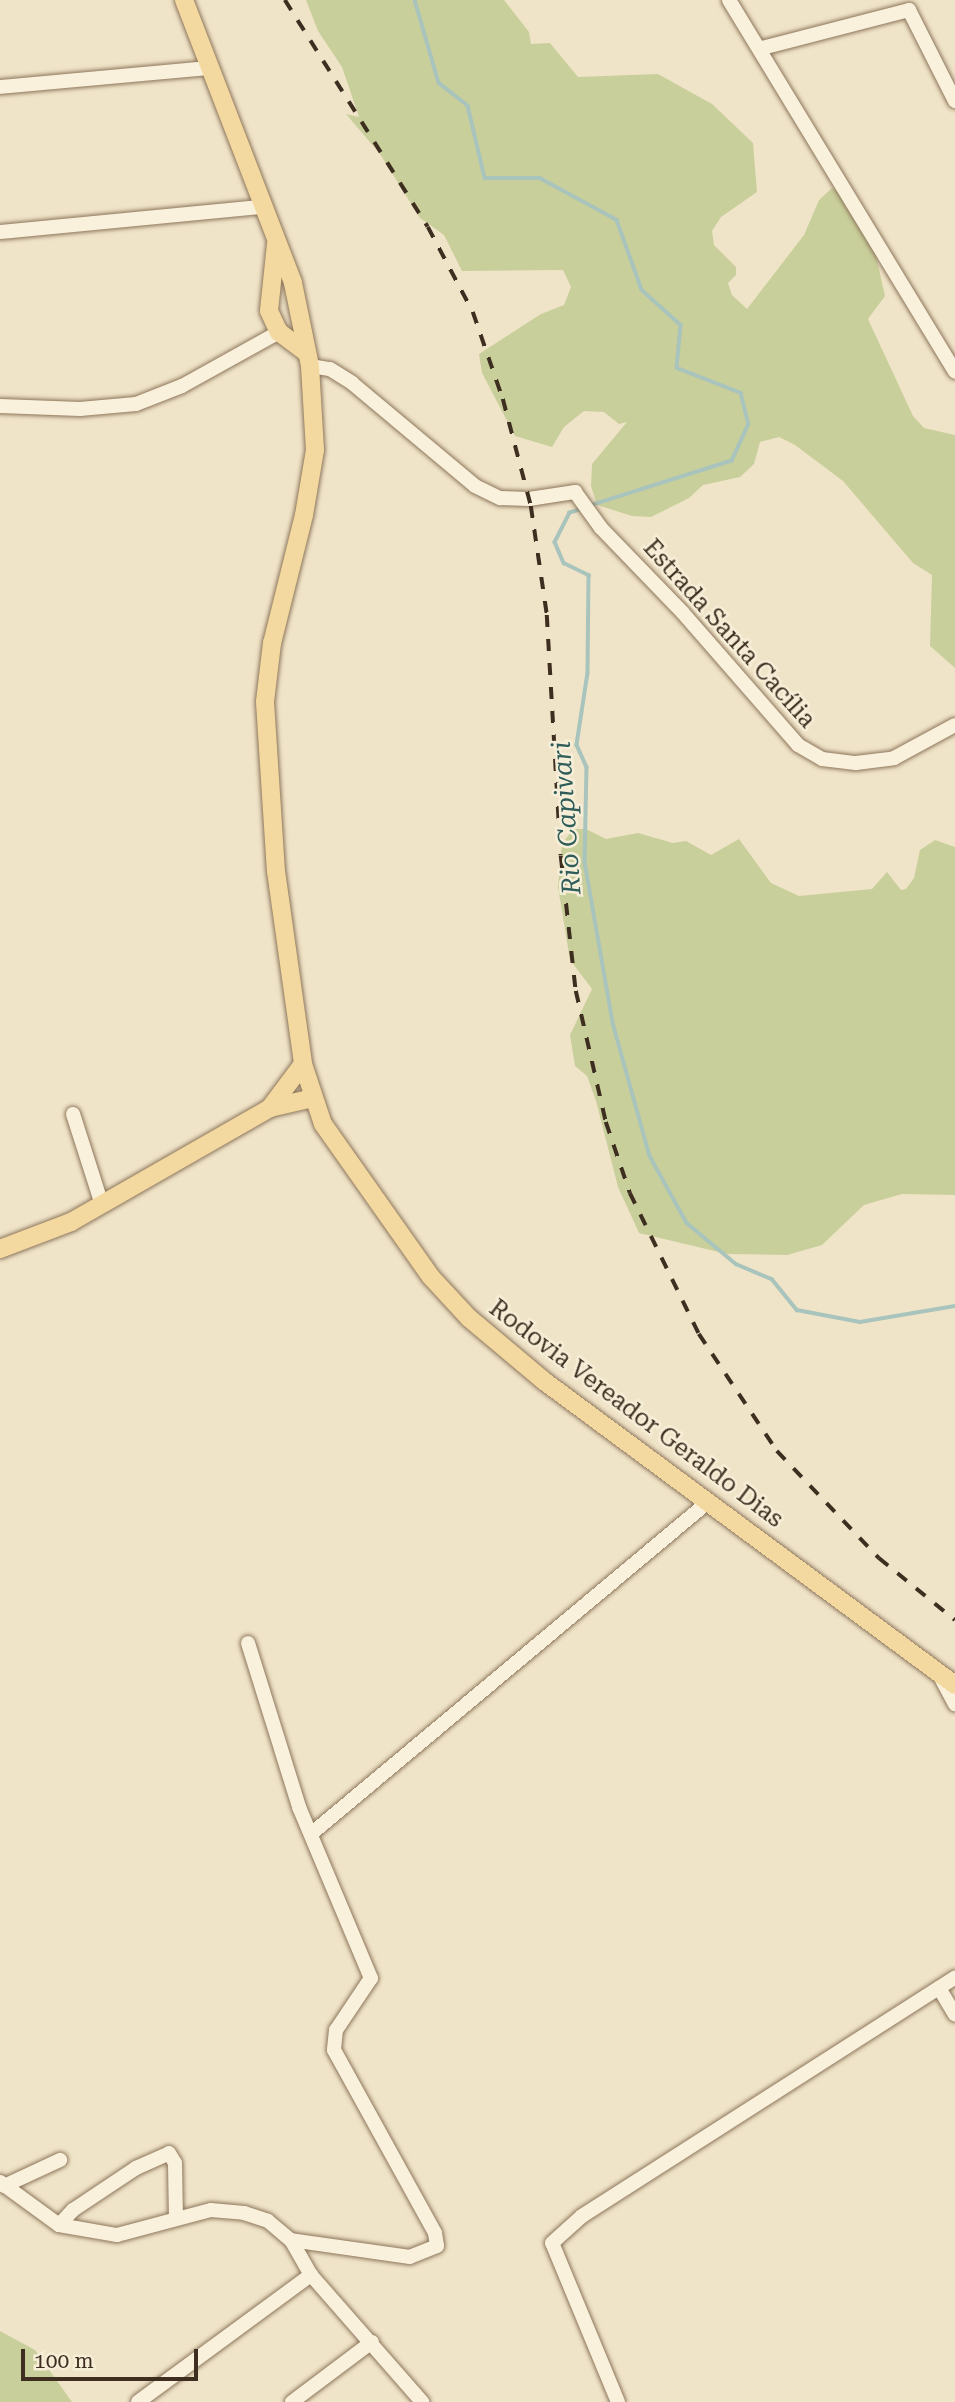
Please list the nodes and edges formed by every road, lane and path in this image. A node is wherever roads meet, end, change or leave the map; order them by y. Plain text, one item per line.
1 (184, 0) edge
2 (196, 0) edge
3 (729, 0) edge
4 (198, 32) junction
5 (762, 48) junction
6 (207, 68) junction
7 (0, 87) edge
8 (955, 101) edge
9 (261, 207) junction
10 (0, 232) edge
11 (276, 243) junction
12 (293, 283) junction
13 (270, 284) junction
14 (300, 318) junction
15 (279, 332) junction
16 (308, 360) junction
17 (955, 372) edge
18 (0, 406) edge
19 (955, 725) edge
20 (303, 1065) junction
21 (313, 1098) junction
22 (270, 1108) junction
23 (73, 1114) dead end
24 (102, 1205) junction
25 (0, 1250) edge
26 (708, 1502) junction
27 (248, 1643) dead end
28 (937, 1672) junction
29 (955, 1685) edge
30 (955, 1704) edge
31 (311, 1834) junction
32 (955, 1977) edge
33 (939, 1988) junction
34 (955, 2015) edge
35 (60, 2160) dead end
36 (2, 2184) edge
37 (176, 2219) junction
38 (59, 2225) junction
39 (291, 2240) junction
40 (311, 2275) junction
41 (372, 2342) junction
42 (138, 2402) edge
43 (292, 2402) edge
44 (422, 2402) edge
45 (618, 2402) edge

1 - 4 main road, Rodovia Vereador Geraldo Dias
2 - 4 main road, Rodovia Vereador Geraldo Dias
3 - 5 street
4 - 6 main road, Rodovia Vereador Geraldo Dias
5 - 8 street
5 - 17 street
6 - 7 street
6 - 9 main road, Rodovia Vereador Geraldo Dias
9 - 10 street
9 - 11 main road, Rodovia Vereador Geraldo Dias
11 - 12 main road, Rodovia Vereador Geraldo Dias
11 - 13 main road
12 - 13 main road
12 - 14 main road, Rodovia Vereador Geraldo Dias
13 - 15 main road
14 - 15 main road
14 - 16 main road, Rodovia Vereador Geraldo Dias
15 - 16 main road
15 - 18 street
16 - 19 street, Estrada Santa Cacília
16 - 20 main road, Rodovia Vereador Geraldo Dias
20 - 21 main road, Rodovia Vereador Geraldo Dias
20 - 22 main road
21 - 22 main road
21 - 26 main road, Rodovia Vereador Geraldo Dias
22 - 24 main road
23 - 24 street
24 - 25 main road
26 - 28 main road, Rodovia Vereador Geraldo Dias
26 - 31 street
27 - 31 street
28 - 29 main road, Rodovia Vereador Geraldo Dias
28 - 30 street
31 - 39 street
32 - 33 street
33 - 34 street
33 - 45 street
35 - 36 street
36 - 38 street
37 - 38 street
37 - 38 street
37 - 39 street
39 - 40 street
40 - 41 street
40 - 42 street
41 - 43 street
41 - 44 street

